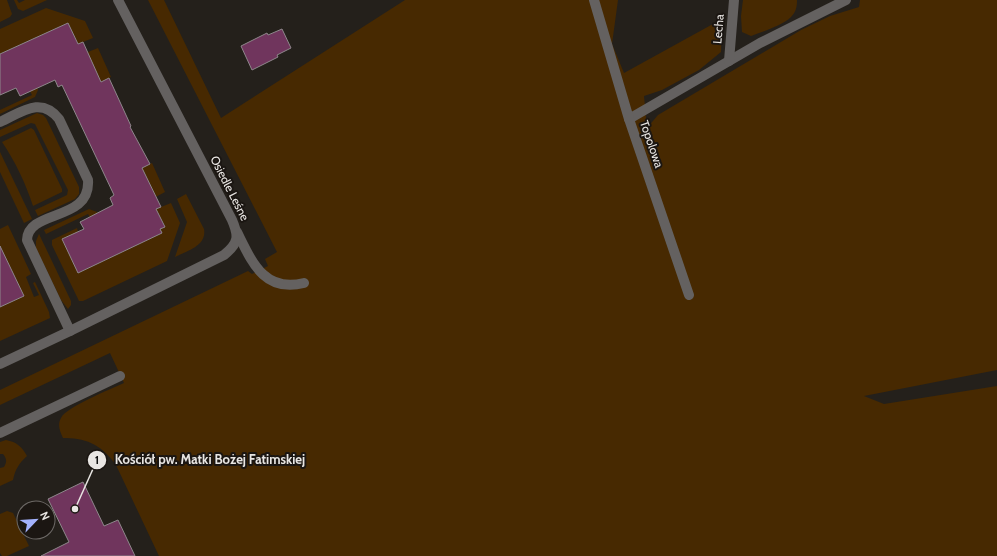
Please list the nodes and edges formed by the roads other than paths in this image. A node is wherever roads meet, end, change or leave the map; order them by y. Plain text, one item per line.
1 (118, 0) edge
2 (594, 0) edge
3 (734, 0) edge
4 (846, 0) edge
5 (729, 61) junction
6 (629, 119) junction
7 (0, 122) edge
8 (237, 232) junction
9 (304, 283) dead end
10 (689, 295) dead end
11 (70, 331) junction
12 (0, 364) edge
13 (120, 376) dead end
14 (0, 432) edge

1 - 8 street, Osiedle Leśne
2 - 6 street, Topolowa
3 - 5 street, Lecha
4 - 5 street
5 - 6 street
6 - 10 street, Topolowa
7 - 11 street
8 - 9 street
8 - 11 street, Osiedle Leśne
11 - 12 street, Osiedle Leśne
13 - 14 street

